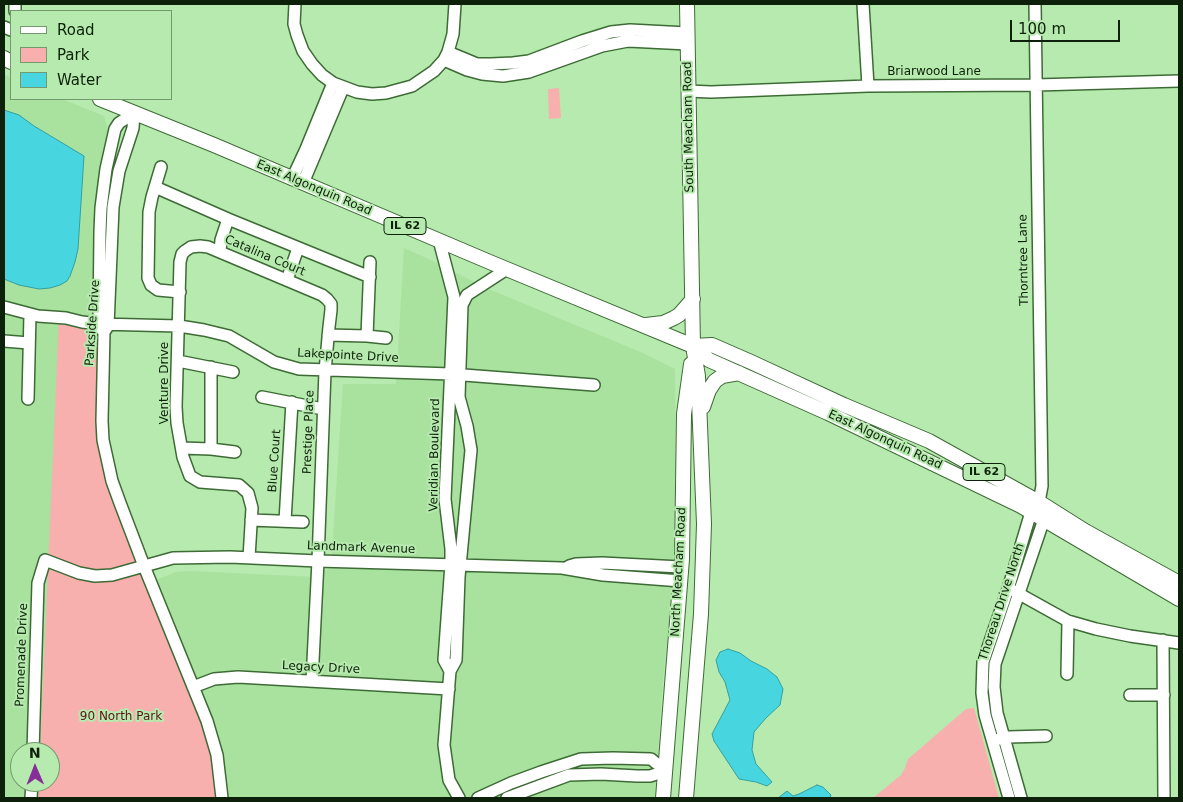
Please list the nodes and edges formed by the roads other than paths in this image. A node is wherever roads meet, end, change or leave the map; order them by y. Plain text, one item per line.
1 (295, 4) edge
2 (455, 4) edge
3 (687, 4) edge
4 (863, 4) edge
5 (1034, 4) edge
6 (688, 38) junction
7 (446, 56) junction
8 (1179, 81) edge
9 (1036, 85) junction
10 (338, 86) junction
11 (868, 86) junction
12 (688, 91) junction
13 (102, 100) edge
14 (134, 113) junction
15 (161, 167) dead end
16 (298, 181) junction
17 (155, 187) junction
18 (228, 219) junction
19 (439, 240) junction
20 (298, 248) junction
21 (185, 251) joint
22 (692, 251) joint
23 (220, 252) junction
24 (370, 262) dead end
25 (507, 269) junction
26 (370, 277) junction
27 (287, 280) junction
28 (180, 292) junction
29 (693, 299) junction
30 (331, 304) joint
31 (4, 307) edge
32 (30, 314) junction
33 (643, 325) junction
34 (179, 326) junction
35 (104, 327) junction
36 (328, 335) junction
37 (367, 336) junction
38 (386, 338) dead end
39 (4, 341) edge
40 (30, 343) junction
41 (694, 346) junction
42 (178, 360) junction
43 (211, 367) junction
44 (325, 370) junction
45 (232, 372) dead end
46 (739, 373) junction
47 (455, 375) junction
48 (594, 385) dead end
49 (262, 396) dead end
50 (28, 399) dead end
51 (292, 402) junction
52 (323, 409) junction
53 (701, 415) junction
54 (182, 448) junction
55 (211, 449) junction
56 (235, 452) dead end
57 (1035, 507) junction
58 (1044, 519) junction
59 (252, 520) junction
60 (285, 521) junction
61 (303, 522) dead end
62 (249, 558) junction
63 (45, 560) joint
64 (318, 561) junction
65 (456, 565) junction
66 (144, 566) junction
67 (681, 574) junction
68 (1179, 584) edge
69 (1008, 589) junction
70 (1019, 593) junction
71 (1179, 599) edge
72 (1068, 621) junction
73 (1164, 640) junction
74 (1179, 643) edge
75 (1067, 674) dead end
76 (312, 681) junction
77 (194, 687) junction
78 (449, 689) junction
79 (1130, 695) dead end
80 (1164, 695) junction
81 (1046, 736) dead end
82 (1004, 738) junction
83 (993, 741) junction
84 (33, 742) edge
85 (666, 771) junction
86 (222, 798) edge
87 (459, 798) edge
88 (478, 798) edge
89 (507, 798) edge
90 (663, 798) edge
91 (686, 798) edge
92 (1008, 798) edge
93 (1021, 798) edge
94 (1164, 798) edge

1 - 10 street
2 - 7 street
3 - 6 main road, South Meacham Road
4 - 11 street
5 - 9 street, Thorntree Lane
6 - 7 street
6 - 12 main road, South Meacham Road
7 - 10 street
8 - 9 street, Briarwood Lane
9 - 11 street, Briarwood Lane
9 - 57 street, Thorntree Lane
10 - 16 street
11 - 12 street, Briarwood Lane
12 - 22 main road, South Meacham Road
13 - 14 main road, East Algonquin Road / IL 62
14 - 16 main road, East Algonquin Road / IL 62
14 - 35 street, Parkside Drive
14 - 35 street, Parkside Drive
15 - 17 street
16 - 19 main road, East Algonquin Road / IL 62
17 - 18 street
17 - 28 street
18 - 20 street
18 - 23 street
19 - 25 main road, East Algonquin Road / IL 62
19 - 47 street, Veridian Boulevard
20 - 26 street
20 - 27 street
21 - 23 street, Catalina Court
21 - 28 street, Venture Drive
22 - 29 main road, North Meacham Road
23 - 27 street, Catalina Court
24 - 26 street
25 - 33 main road, East Algonquin Road / IL 62
25 - 47 street, Veridian Boulevard
26 - 37 street
27 - 30 street, Catalina Court
28 - 34 street, Venture Drive
29 - 33 main road
29 - 41 main road, North Meacham Road
30 - 36 street, Prestige Place
31 - 32 street, Lakepointe Drive
32 - 35 street, Lakepointe Drive
32 - 40 street
33 - 41 main road, East Algonquin Road / IL 62
34 - 35 street, Lakepointe Drive
34 - 42 street, Venture Drive
34 - 44 street, Lakepointe Drive
35 - 66 street, Parkside Drive
36 - 37 street
36 - 44 street, Prestige Place
37 - 38 street
39 - 40 street
40 - 50 street
41 - 46 main road, East Algonquin Road / IL 62
41 - 53 main road, North Meacham Road
41 - 57 main road, East Algonquin Road / IL 62
41 - 67 main road, North Meacham Road
42 - 43 street
42 - 54 street, Venture Drive
43 - 45 street
43 - 55 street
44 - 47 street, Lakepointe Drive
44 - 52 street, Prestige Place
46 - 53 main road
46 - 57 main road, East Algonquin Road / IL 62
47 - 48 street, Lakepointe Drive
47 - 65 street, Veridian Boulevard
47 - 65 street, Veridian Boulevard
49 - 51 street
51 - 52 street
51 - 60 street, Blue Court
52 - 64 street, Prestige Place
53 - 91 main road, North Meacham Road
54 - 55 street
54 - 59 street, Venture Drive
55 - 56 street
57 - 58 main road, East Algonquin Road / IL 62
57 - 68 main road, East Algonquin Road / IL 62
57 - 69 street, Thoreau Drive North
58 - 70 street, Thoreau Drive North
58 - 71 main road, East Algonquin Road / IL 62
59 - 60 street
59 - 62 street, Venture Drive
60 - 61 street
62 - 64 street, Landmark Avenue
62 - 66 street, Landmark Avenue
63 - 66 street, Landmark Avenue
63 - 84 street, Promenade Drive
64 - 65 street, Landmark Avenue
64 - 76 street, Prestige Place
65 - 67 street, Landmark Avenue
65 - 78 street, Veridian Boulevard
66 - 77 street, Parkside Drive
67 - 85 main road, North Meacham Road
69 - 70 street
69 - 83 street, Thoreau Drive North
70 - 72 street
70 - 82 street, Thoreau Drive North
72 - 73 street
72 - 75 street
73 - 74 street
73 - 80 street
76 - 77 street, Legacy Drive
76 - 78 street, Legacy Drive
77 - 86 street, Parkside Drive
78 - 87 street, Veridian Boulevard
79 - 80 street
80 - 94 street
81 - 82 street
82 - 83 street
82 - 93 street, Thoreau Drive North
83 - 92 street, Thoreau Drive North
85 - 88 street
85 - 89 street
85 - 90 main road, North Meacham Road

